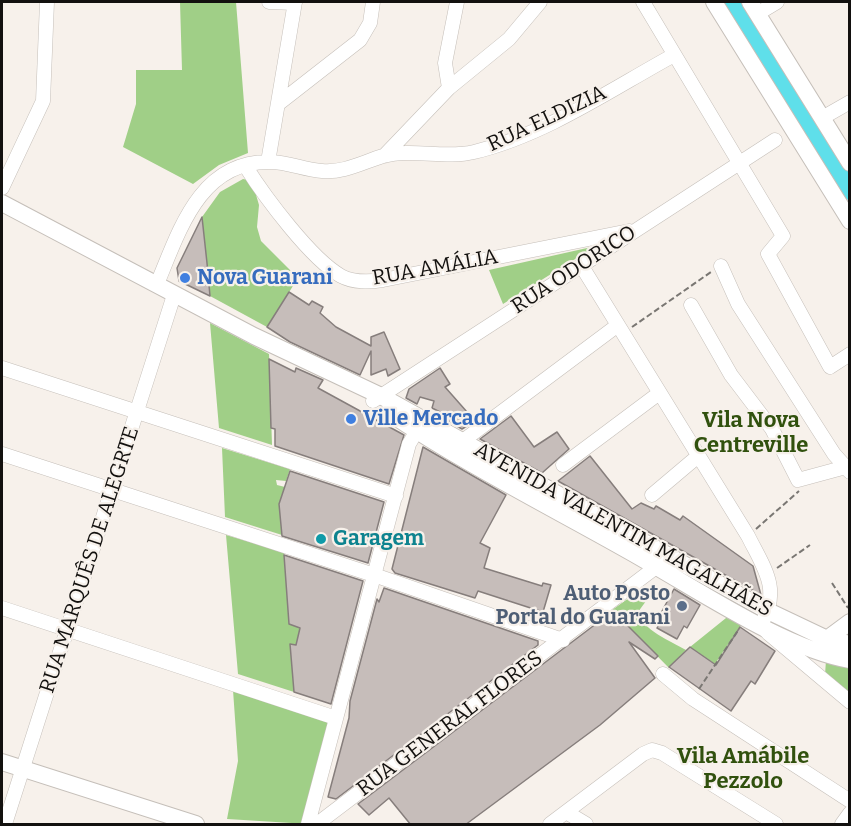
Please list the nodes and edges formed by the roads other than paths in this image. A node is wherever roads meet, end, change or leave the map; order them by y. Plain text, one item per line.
1 (47, 2) edge
2 (269, 2) edge
3 (295, 2) edge
4 (373, 2) edge
5 (457, 2) edge
6 (540, 2) edge
7 (643, 2) edge
8 (714, 2) edge
9 (777, 2) edge
10 (754, 8) edge
11 (674, 55) junction
12 (449, 88) junction
13 (849, 102) edge
14 (278, 105) junction
15 (822, 118) junction
16 (775, 140) dead end
17 (384, 156) junction
18 (268, 162) junction
19 (849, 163) edge
20 (739, 164) junction
21 (246, 166) junction
22 (2, 188) edge
23 (4, 207) edge
24 (849, 221) edge
25 (637, 229) junction
26 (581, 265) junction
27 (721, 266) road end
28 (157, 284) junction
29 (174, 294) junction
30 (691, 305) dead end
31 (620, 330) junction
32 (849, 354) edge
33 (2, 368) edge
34 (658, 394) junction
35 (377, 399) junction
36 (137, 412) junction
37 (420, 425) junction
38 (457, 446) junction
39 (2, 454) edge
40 (697, 457) junction
41 (563, 465) dead end
42 (848, 469) edge
43 (112, 490) junction
44 (652, 495) dead end
45 (396, 496) junction
46 (663, 562) junction
47 (375, 575) junction
48 (2, 608) edge
49 (759, 618) junction
50 (849, 622) edge
51 (68, 630) junction
52 (562, 640) junction
53 (849, 644) edge
54 (823, 647) junction
55 (849, 660) edge
56 (663, 674) dead end
57 (823, 680) junction
58 (849, 702) edge
59 (336, 718) junction
60 (2, 762) edge
61 (23, 768) junction
62 (849, 801) edge
63 (566, 812) junction
64 (849, 813) edge
65 (5, 825) edge
66 (196, 825) edge
67 (308, 825) edge
68 (317, 825) edge
69 (550, 825) edge
70 (586, 825) edge
71 (776, 825) edge
72 (842, 825) edge

1 - 22 street
2 - 3 street
3 - 14 street
4 - 14 street
5 - 12 street
6 - 12 street
7 - 11 street
8 - 24 main road
9 - 10 street
10 - 15 main road
11 - 17 street, RUA ELDIZIA
11 - 20 street
12 - 17 street
13 - 15 street
14 - 18 street
15 - 19 main road
16 - 20 street, RUA ODORICO
17 - 18 street, RUA ELDIZIA
18 - 21 street, RUA ELDIZIA
20 - 25 street, RUA ODORICO
20 - 32 street
21 - 25 street, RUA AMÁLIA
21 - 28 street, RUA ELDIZIA
23 - 28 main road, AVENIDA VALENTIM MAGALHÃES
25 - 26 street, RUA ODORICO
26 - 31 street
26 - 35 street, RUA ODORICO
27 - 42 street
28 - 29 main road, AVENIDA VALENTIM MAGALHÃES
29 - 35 main road, AVENIDA VALENTIM MAGALHÃES
29 - 36 street, RUA MARQUÊS DE ALEGRTE
30 - 42 street
31 - 34 street
31 - 38 street
33 - 36 street
34 - 40 street
34 - 41 street
35 - 37 main road, AVENIDA VALENTIM MAGALHÃES
36 - 43 street, RUA MARQUÊS DE ALEGRTE
36 - 45 street
37 - 38 main road, AVENIDA VALENTIM MAGALHÃES
37 - 45 street
38 - 46 main road, AVENIDA VALENTIM MAGALHÃES
39 - 43 street
40 - 44 street
40 - 49 street
43 - 47 street
43 - 51 street, RUA MARQUÊS DE ALEGRTE
45 - 47 street
46 - 49 main road, AVENIDA VALENTIM MAGALHÃES
46 - 52 street, RUA GENERAL FLORES
47 - 52 street
47 - 59 street
48 - 51 street
49 - 54 main road, AVENIDA VALENTIM MAGALHÃES
49 - 57 street
50 - 54 main road
51 - 59 street
51 - 61 street, RUA MARQUÊS DE ALEGRTE
52 - 68 street, RUA GENERAL FLORES
53 - 54 main road, AVENIDA VALENTIM MAGALHÃES
54 - 55 main road, AVENIDA VALENTIM MAGALHÃES
54 - 57 street
56 - 62 street
57 - 58 street
59 - 67 street
60 - 61 main road
61 - 65 street, RUA MARQUÊS DE ALEGRTE
61 - 66 main road
63 - 69 street
63 - 70 street
63 - 71 street
64 - 72 street

